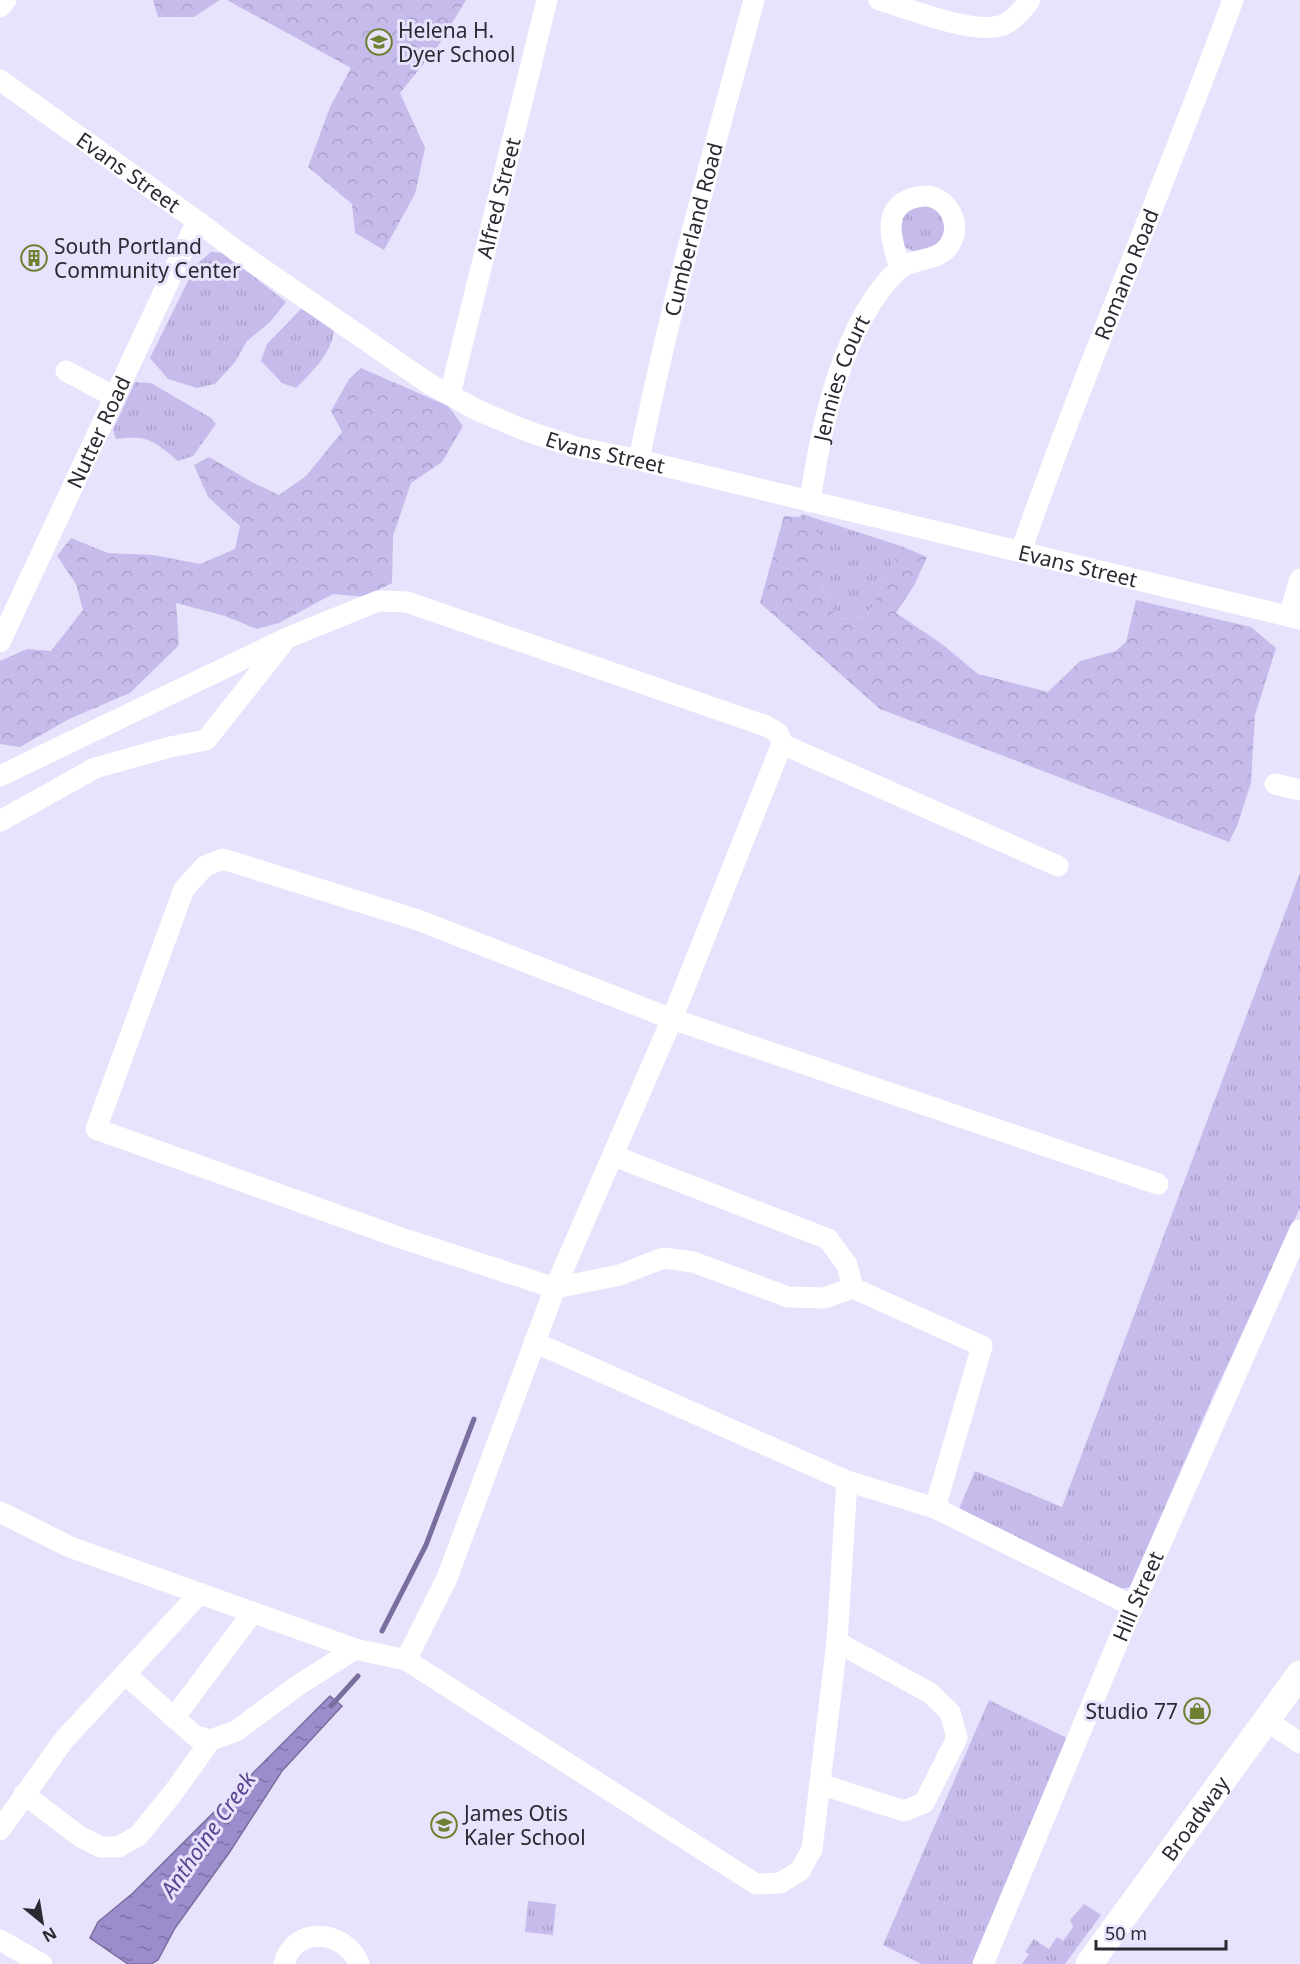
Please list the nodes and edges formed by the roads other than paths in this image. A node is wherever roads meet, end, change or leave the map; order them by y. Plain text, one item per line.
1 (6, 0) edge
2 (547, 0) edge
3 (754, 0) edge
4 (879, 0) edge
5 (1030, 0) edge
6 (1233, 0) edge
7 (0, 8) edge
8 (0, 80) edge
9 (197, 221) junction
10 (900, 268) dead end
11 (66, 371) dead end
12 (450, 394) junction
13 (115, 397) junction
14 (639, 460) junction
15 (810, 502) junction
16 (1021, 551) junction
17 (1300, 579) edge
18 (1295, 618) edge
19 (287, 638) junction
20 (0, 642) edge
21 (782, 744) junction
22 (0, 776) edge
23 (1275, 784) dead end
24 (1300, 790) edge
25 (0, 821) edge
26 (1058, 866) dead end
27 (672, 1019) junction
28 (614, 1156) junction
29 (1158, 1184) dead end
30 (1300, 1230) edge
31 (555, 1288) junction
32 (853, 1288) junction
33 (534, 1342) junction
34 (847, 1481) junction
35 (935, 1508) junction
36 (0, 1512) edge
37 (200, 1593) junction
38 (1134, 1606) junction
39 (253, 1612) junction
40 (837, 1642) junction
41 (355, 1649) junction
42 (406, 1660) junction
43 (125, 1674) junction
44 (1300, 1674) edge
45 (174, 1718) junction
46 (1267, 1721) junction
47 (211, 1740) junction
48 (1300, 1743) edge
49 (820, 1784) junction
50 (24, 1794) junction
51 (0, 1830) edge
52 (0, 1940) edge
53 (42, 1964) edge
54 (284, 1964) edge
55 (358, 1964) edge
56 (983, 1964) edge
57 (1089, 1964) edge

1 - 7 street
2 - 12 street, Alfred Street
3 - 14 street, Cumberland Road
4 - 5 street
6 - 16 street, Romano Road
8 - 9 street, Evans Street
9 - 12 street, Evans Street
9 - 13 street, Nutter Road
10 - 15 street, Jennies Court
11 - 13 street
12 - 14 street, Evans Street
13 - 20 street, Nutter Road
14 - 15 street, Evans Street
15 - 16 street, Evans Street
16 - 18 street, Evans Street
17 - 18 street
19 - 21 street
19 - 22 street
19 - 25 street
21 - 26 street
21 - 27 street
23 - 24 street
27 - 28 street
27 - 29 street
27 - 31 street
28 - 31 street
28 - 32 street
30 - 38 street, Hill Street
31 - 32 street
31 - 33 street
32 - 35 street
33 - 34 street
33 - 42 street
34 - 35 street
34 - 40 street
35 - 38 street
36 - 37 street
37 - 39 street
37 - 43 street
38 - 56 street, Hill Street
39 - 41 street
39 - 45 street
40 - 49 street
40 - 49 street
41 - 42 street
41 - 47 street
42 - 49 street
43 - 45 street
43 - 50 street
44 - 46 main road, Broadway
45 - 47 street
46 - 48 street
46 - 57 main road, Broadway
47 - 50 street
50 - 51 street
52 - 53 street
54 - 55 street

